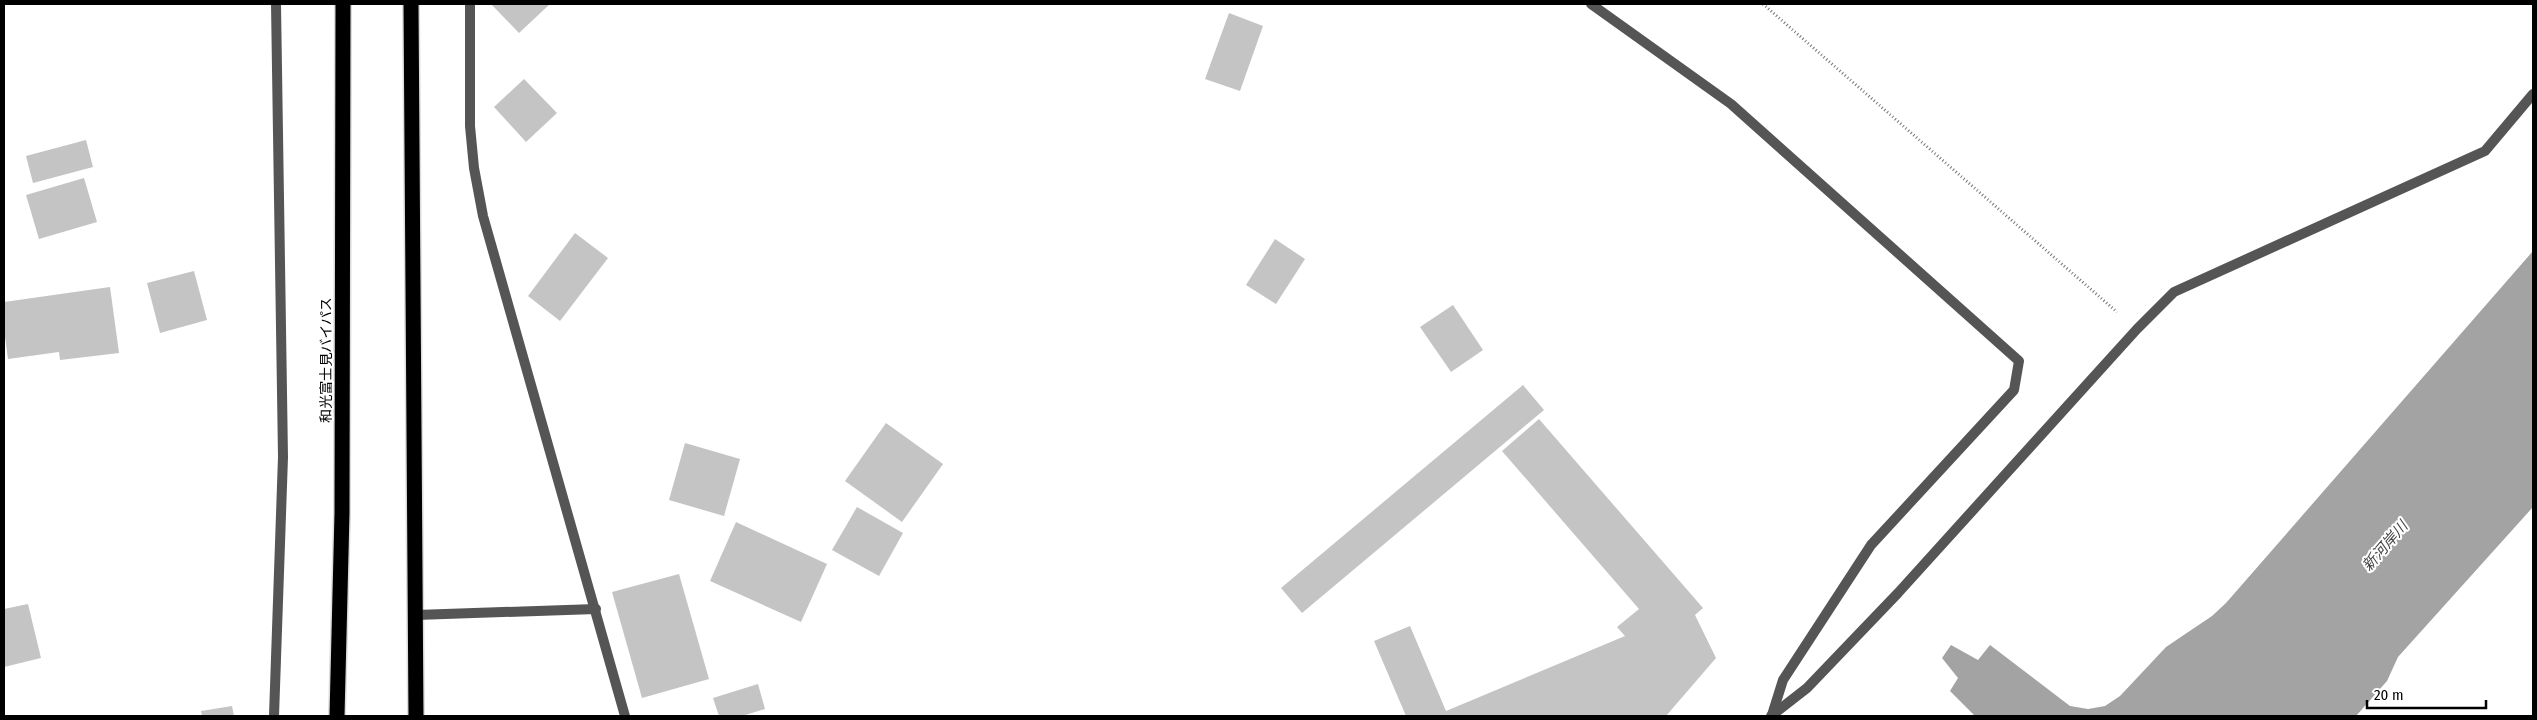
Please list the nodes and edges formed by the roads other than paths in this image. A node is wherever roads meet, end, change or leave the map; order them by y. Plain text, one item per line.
1 (276, 4) edge
2 (343, 4) edge
3 (412, 4) edge
4 (470, 4) edge
5 (1591, 4) edge
6 (2533, 94) edge
7 (596, 609) junction
8 (416, 615) junction
9 (274, 716) edge
10 (337, 716) edge
11 (416, 716) edge
12 (625, 716) edge
13 (1771, 716) edge

1 - 9 street
2 - 10 highway, 和光富士見バイパス
3 - 8 highway
4 - 7 street
5 - 13 street
6 - 13 street
7 - 8 street
7 - 12 street
8 - 11 highway

